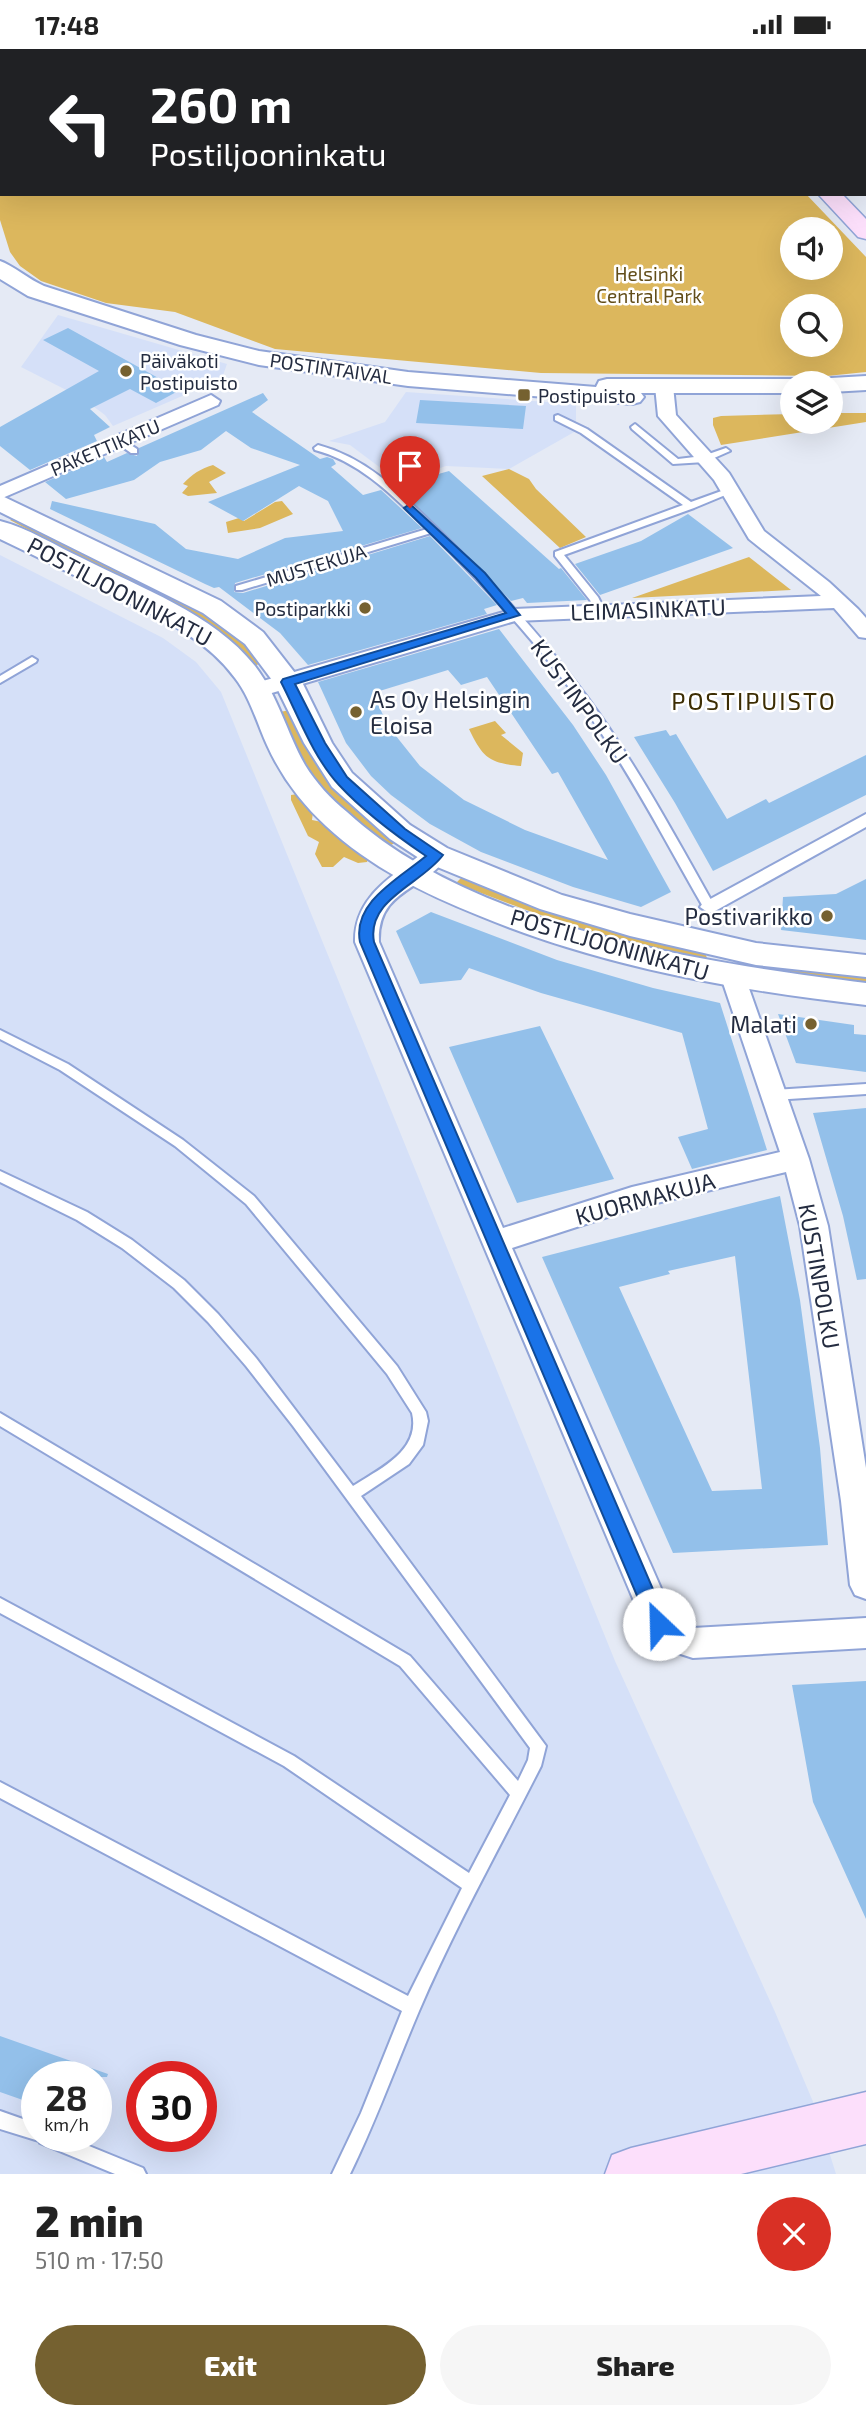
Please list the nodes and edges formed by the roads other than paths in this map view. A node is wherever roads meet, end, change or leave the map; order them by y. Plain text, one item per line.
1 (831, 196) edge
2 (866, 232) edge
3 (0, 268) edge
4 (866, 383) edge
5 (843, 384) edge
6 (780, 387) edge
7 (552, 389) junction
8 (664, 391) junction
9 (780, 395) edge
10 (866, 395) edge
11 (843, 396) edge
12 (632, 397) joint
13 (211, 401) dead end
14 (558, 418) dead end
15 (635, 427) dead end
16 (318, 448) dead end
17 (726, 451) dead end
18 (705, 459) junction
19 (730, 491) junction
20 (0, 493) edge
21 (0, 502) edge
22 (691, 506) junction
23 (0, 529) edge
24 (433, 530) junction
25 (239, 588) dead end
26 (839, 601) junction
27 (600, 611) junction
28 (514, 615) junction
29 (866, 632) edge
30 (32, 660) dead end
31 (0, 680) edge
32 (288, 682) junction
33 (257, 690) junction
34 (866, 820) edge
35 (425, 865) junction
36 (709, 907) joint
37 (866, 966) edge
38 (733, 977) junction
39 (866, 994) edge
40 (0, 1034) edge
41 (866, 1089) edge
42 (774, 1095) junction
43 (796, 1159) junction
44 (0, 1176) edge
45 (495, 1243) junction
46 (0, 1419) edge
47 (351, 1495) junction
48 (861, 1501) edge
49 (866, 1585) edge
50 (0, 1605) edge
51 (866, 1633) edge
52 (0, 1790) edge
53 (518, 1793) junction
54 (472, 1885) junction
55 (412, 2007) junction
56 (0, 2120) edge
57 (845, 2123) edge
58 (21, 2127) edge
59 (83, 2152) edge
60 (137, 2174) edge
61 (341, 2174) edge
62 (631, 2174) edge

1 - 2 main road
3 - 7 street, POSTINTAIVAL
4 - 5 street
6 - 8 street, POSTINTAIVAL
7 - 8 street, POSTINTAIVAL
7 - 12 street, POSTINTAIVAL
8 - 9 street, POSTINTAIVAL
8 - 12 street, POSTINTAIVAL
8 - 18 street
10 - 11 street
13 - 20 street, PAKETTIKATU
14 - 22 lane
15 - 18 lane
16 - 24 lane, KUSTINPOLKU
17 - 18 lane
18 - 19 street
19 - 22 lane
19 - 26 street
21 - 32 street, POSTILJOONINKATU
22 - 27 lane
23 - 33 street, POSTILJOONINKATU
24 - 25 lane, MUSTEKUJA
24 - 28 lane, KUSTINPOLKU
26 - 27 street, LEIMASINKATU
26 - 29 street
27 - 28 street, LEIMASINKATU
28 - 32 street, LEIMASINKATU
28 - 36 lane, KUSTINPOLKU
30 - 31 lane
32 - 33 street, LEIMASINKATU
32 - 35 street, POSTILJOONINKATU
33 - 35 street, POSTILJOONINKATU
34 - 36 street
35 - 37 street, POSTILJOONINKATU
35 - 38 street, POSTILJOONINKATU
35 - 45 street
38 - 39 street, POSTILJOONINKATU
38 - 42 street, KUSTINPOLKU
40 - 47 lane
41 - 42 lane
42 - 43 street, KUSTINPOLKU
43 - 45 street, KUORMAKUJA
43 - 48 street, KUSTINPOLKU
44 - 47 lane
45 - 51 street
46 - 53 lane
47 - 53 lane
48 - 49 street, KUSTINPOLKU
50 - 54 lane
52 - 55 lane
53 - 54 lane
54 - 55 lane
55 - 61 lane
56 - 58 lane
57 - 62 main road
59 - 60 lane

